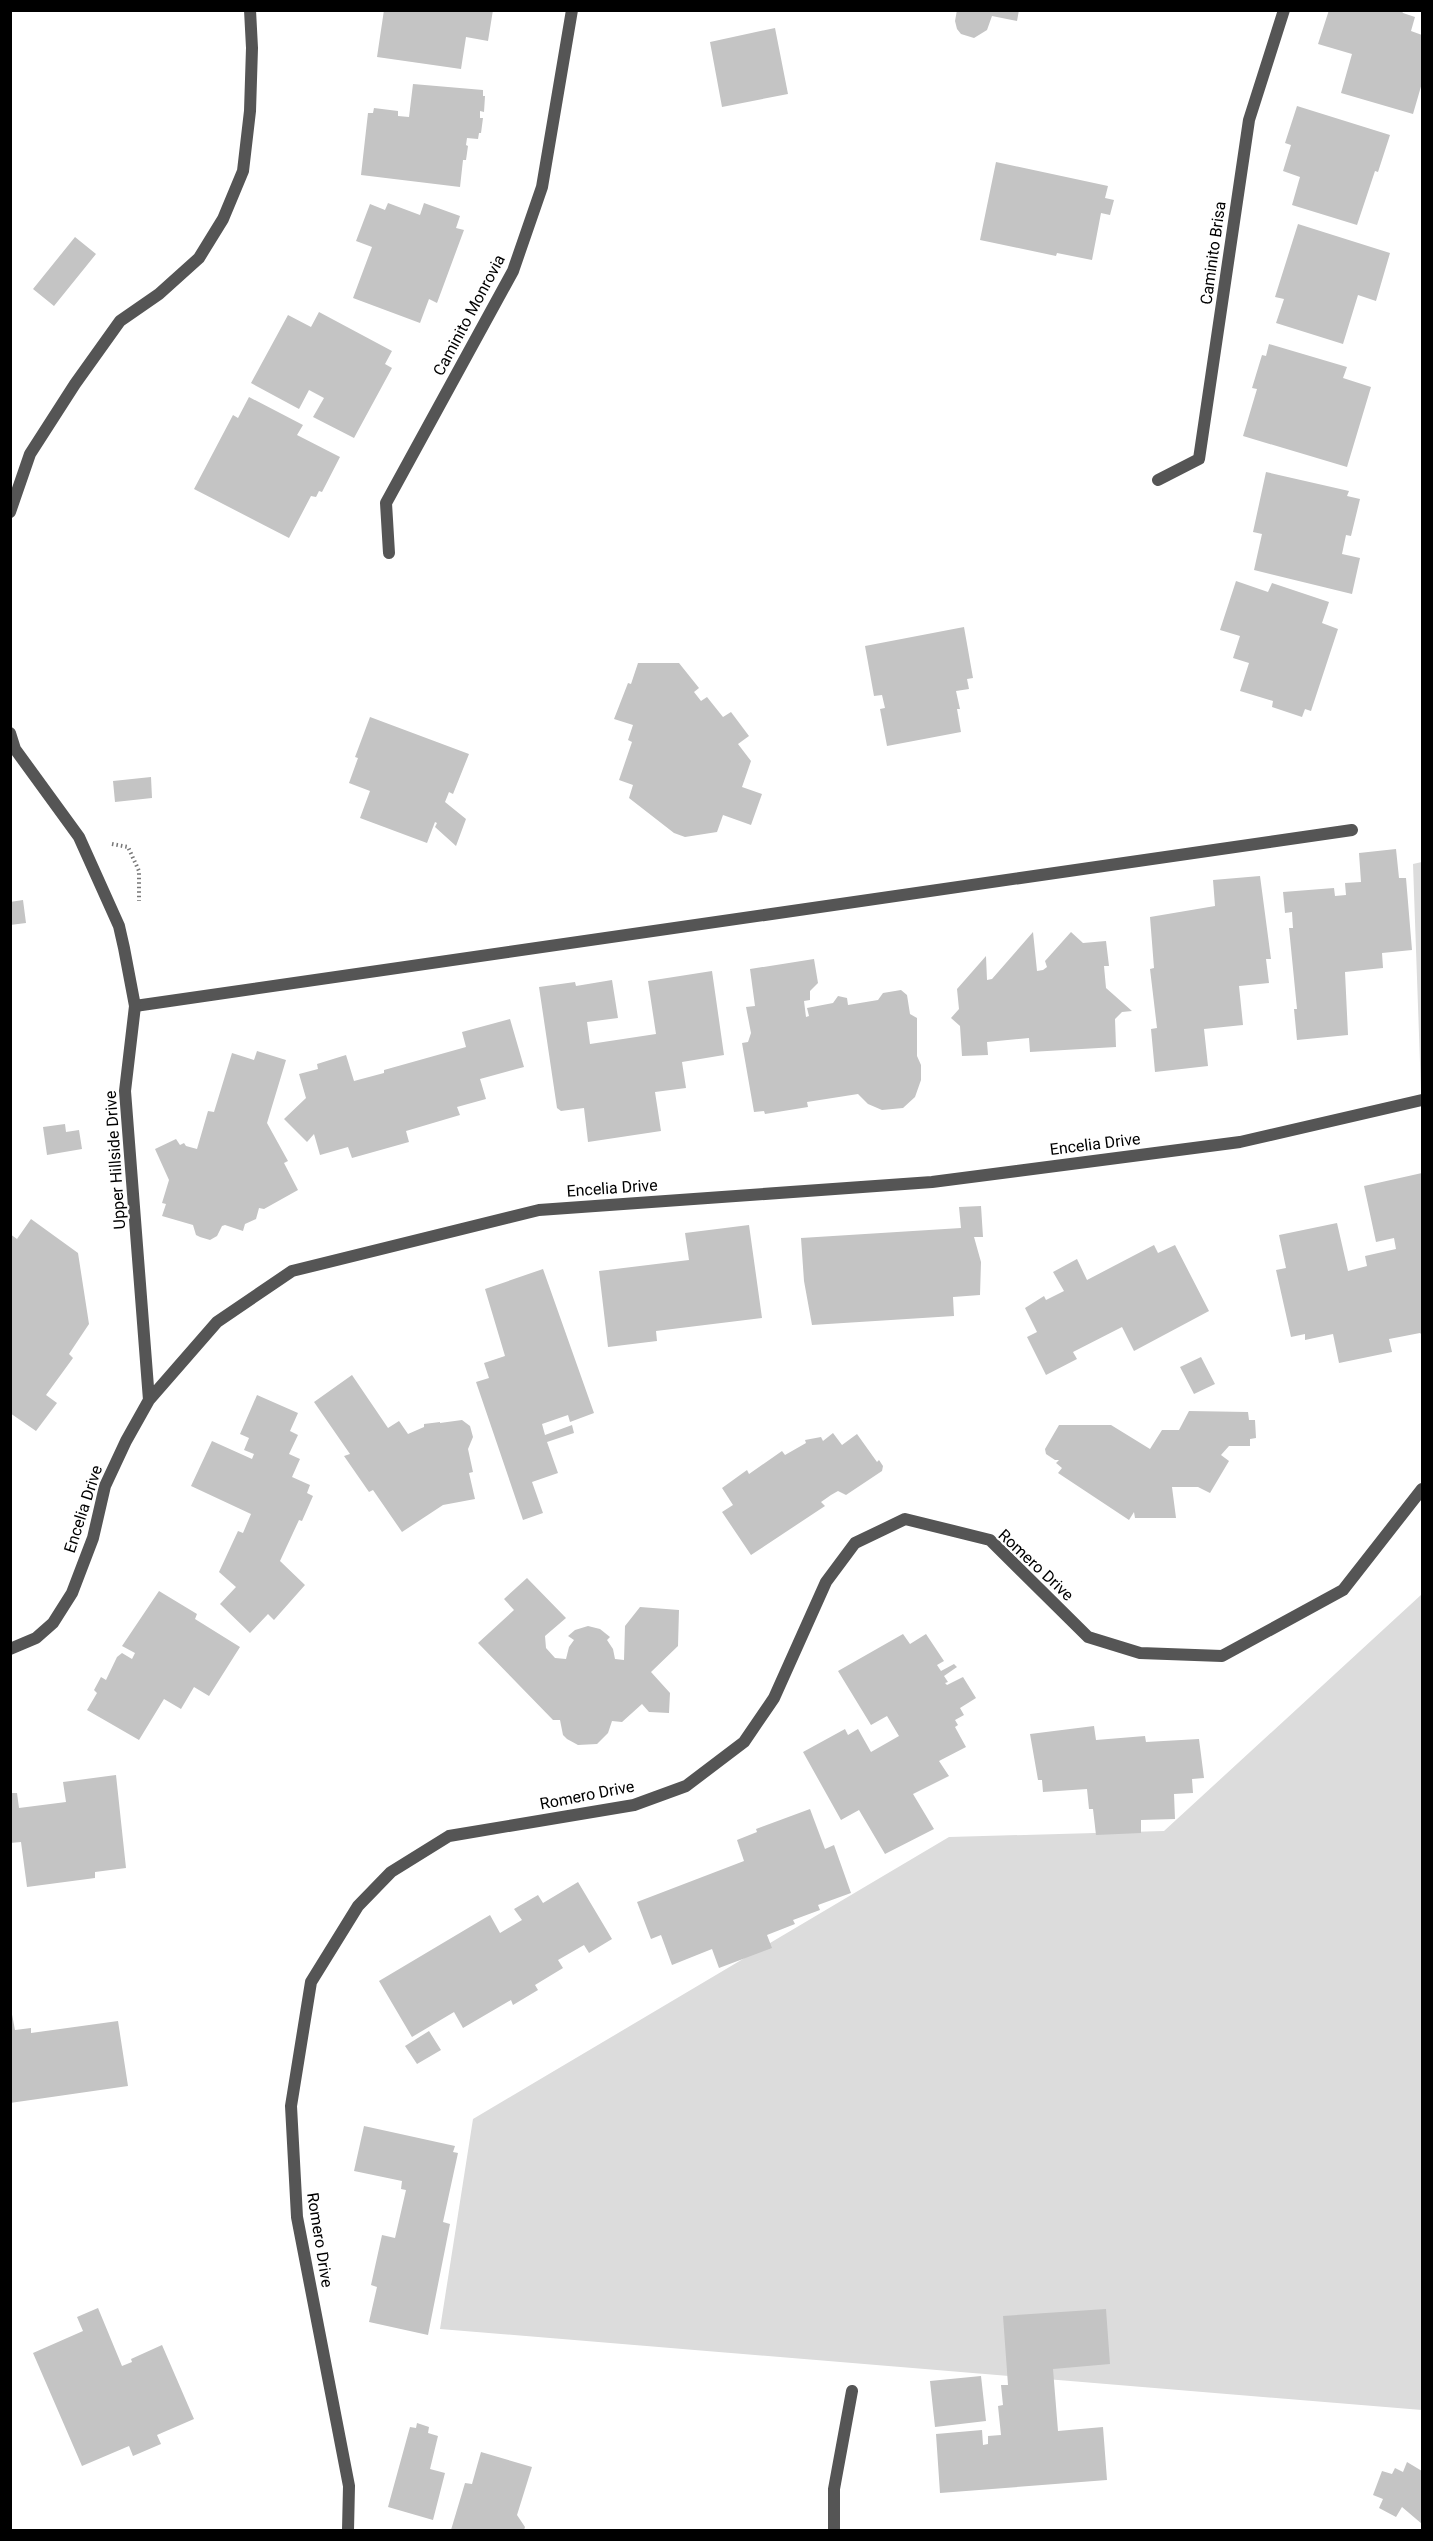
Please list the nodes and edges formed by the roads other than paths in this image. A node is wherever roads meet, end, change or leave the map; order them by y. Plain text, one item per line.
1 (250, 10) edge
2 (572, 10) edge
3 (1284, 10) edge
4 (1158, 480) dead end
5 (10, 512) edge
6 (389, 553) dead end
7 (10, 733) edge
8 (1353, 830) dead end
9 (135, 1006) junction
10 (1422, 1100) edge
11 (149, 1400) junction
12 (1422, 1489) edge
13 (10, 1649) edge
14 (852, 2391) dead end
15 (348, 2530) edge
16 (834, 2530) edge

1 - 5 street
2 - 6 street, Caminito Monrovia
3 - 4 street, Caminito Brisa
7 - 9 street, Upper Hillside Drive
8 - 9 street
9 - 11 street, Upper Hillside Drive
10 - 11 street, Encelia Drive
11 - 13 street, Encelia Drive
12 - 15 street, Romero Drive
14 - 16 street

